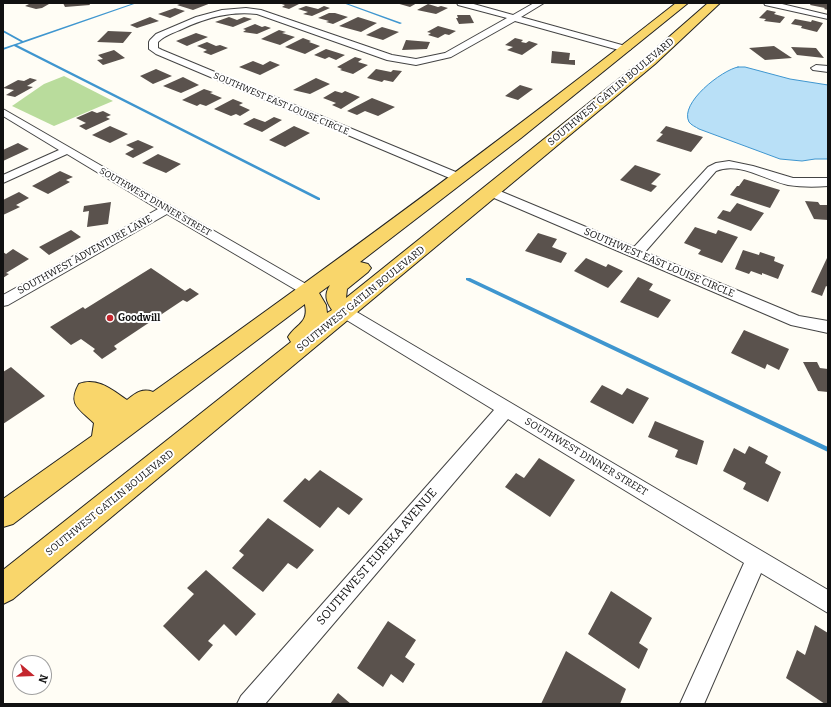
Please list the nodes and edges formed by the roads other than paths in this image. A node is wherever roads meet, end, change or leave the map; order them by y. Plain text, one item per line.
1 (461, 3) edge
2 (540, 3) edge
3 (683, 3) edge
4 (715, 3) edge
5 (768, 3) edge
6 (828, 17) edge
7 (513, 18) junction
8 (626, 49) junction
9 (816, 68) dead end
10 (828, 69) edge
11 (3, 112) edge
12 (67, 150) junction
13 (459, 178) junction
14 (3, 179) edge
15 (828, 182) edge
16 (491, 192) junction
17 (426, 204) junction
18 (167, 209) junction
19 (637, 253) junction
20 (308, 290) junction
21 (3, 301) edge
22 (345, 312) junction
23 (271, 318) junction
24 (828, 327) edge
25 (506, 409) junction
26 (203, 428) junction
27 (102, 442) junction
28 (3, 515) edge
29 (757, 559) junction
30 (3, 589) edge
31 (828, 602) edge
32 (249, 704) edge
33 (692, 704) edge

1 - 7 street
2 - 7 street
3 - 8 main road
4 - 16 main road, SOUTHWEST GATLIN BOULEVARD
5 - 6 street
7 - 8 street
7 - 13 street, SOUTHWEST EAST LOUISE CIRCLE
8 - 13 main road
9 - 10 street
11 - 12 street, SOUTHWEST DINNER STREET
12 - 14 street
12 - 18 street, SOUTHWEST DINNER STREET
13 - 17 main road
15 - 19 street
16 - 19 street, SOUTHWEST EAST LOUISE CIRCLE
16 - 22 main road, SOUTHWEST GATLIN BOULEVARD
17 - 20 main road
17 - 22 main road
18 - 20 street, SOUTHWEST DINNER STREET
18 - 21 street, SOUTHWEST ADVENTURE LANE
19 - 24 street, SOUTHWEST EAST LOUISE CIRCLE
20 - 23 main road
20 - 26 main road
22 - 25 street, SOUTHWEST DINNER STREET
22 - 26 main road, SOUTHWEST GATLIN BOULEVARD
23 - 27 main road
23 - 27 main road
25 - 29 street, SOUTHWEST DINNER STREET
25 - 32 street, SOUTHWEST EUREKA AVENUE
26 - 30 main road, SOUTHWEST GATLIN BOULEVARD
27 - 28 main road
29 - 31 street, SOUTHWEST DINNER STREET
29 - 33 street

